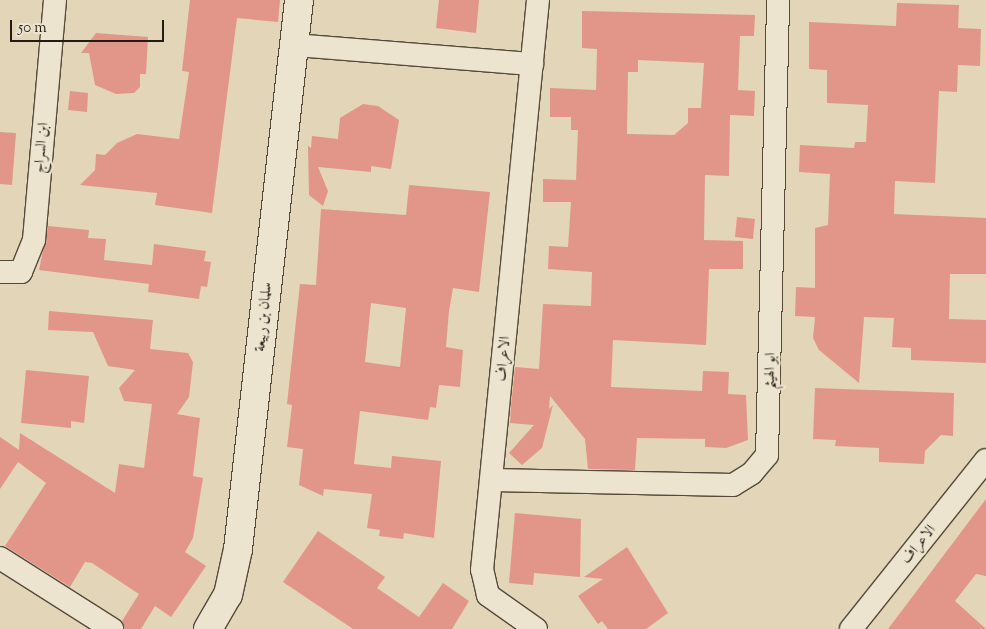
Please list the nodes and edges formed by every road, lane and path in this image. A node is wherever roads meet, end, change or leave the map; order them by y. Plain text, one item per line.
1 (56, 0) edge
2 (299, 0) edge
3 (538, 0) edge
4 (778, 0) edge
5 (295, 45) junction
6 (532, 64) junction
7 (0, 272) edge
8 (986, 460) edge
9 (492, 480) junction
10 (0, 558) edge
11 (112, 629) edge
12 (208, 629) edge
13 (536, 629) edge
14 (851, 629) edge

1 - 7 street, ابن السراج
2 - 5 street, سلمان بن ربيعة
3 - 6 street, الاعراف
4 - 9 street, ابو الهيثم
5 - 6 street
5 - 12 street, سلمان بن ربيعة
6 - 9 street, الاعراف
8 - 14 street, الاعراف
9 - 13 street, الاعراف
10 - 11 street

